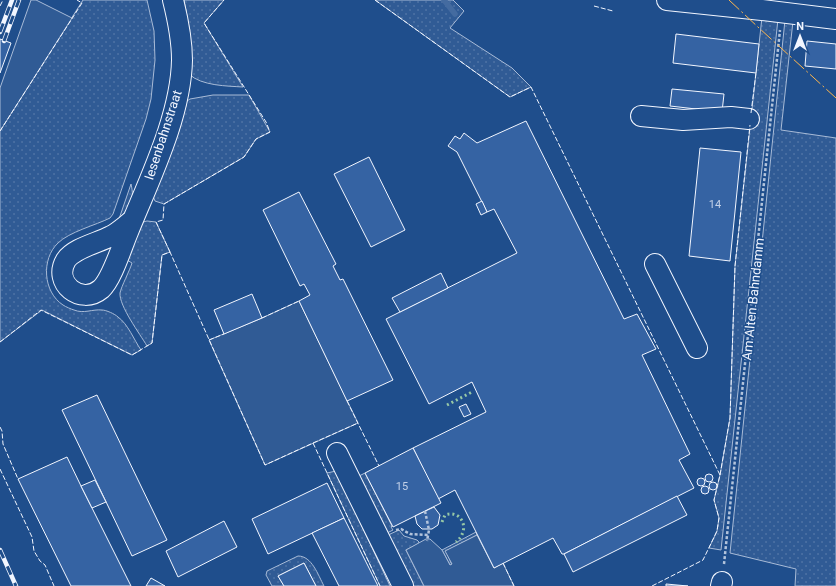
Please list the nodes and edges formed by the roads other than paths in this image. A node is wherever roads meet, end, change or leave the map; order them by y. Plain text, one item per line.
1 (173, 0) edge
2 (667, 0) edge
3 (783, 6) edge
4 (836, 19) edge
5 (641, 116) dead end
6 (749, 119) dead end
7 (133, 220) dead end
8 (656, 264) dead end
9 (697, 348) dead end
10 (337, 453) dead end
11 (403, 586) edge

1 - 7 street, Iesenbahnstraat
2 - 3 street
3 - 4 street
5 - 6 street
8 - 9 street
10 - 11 street

